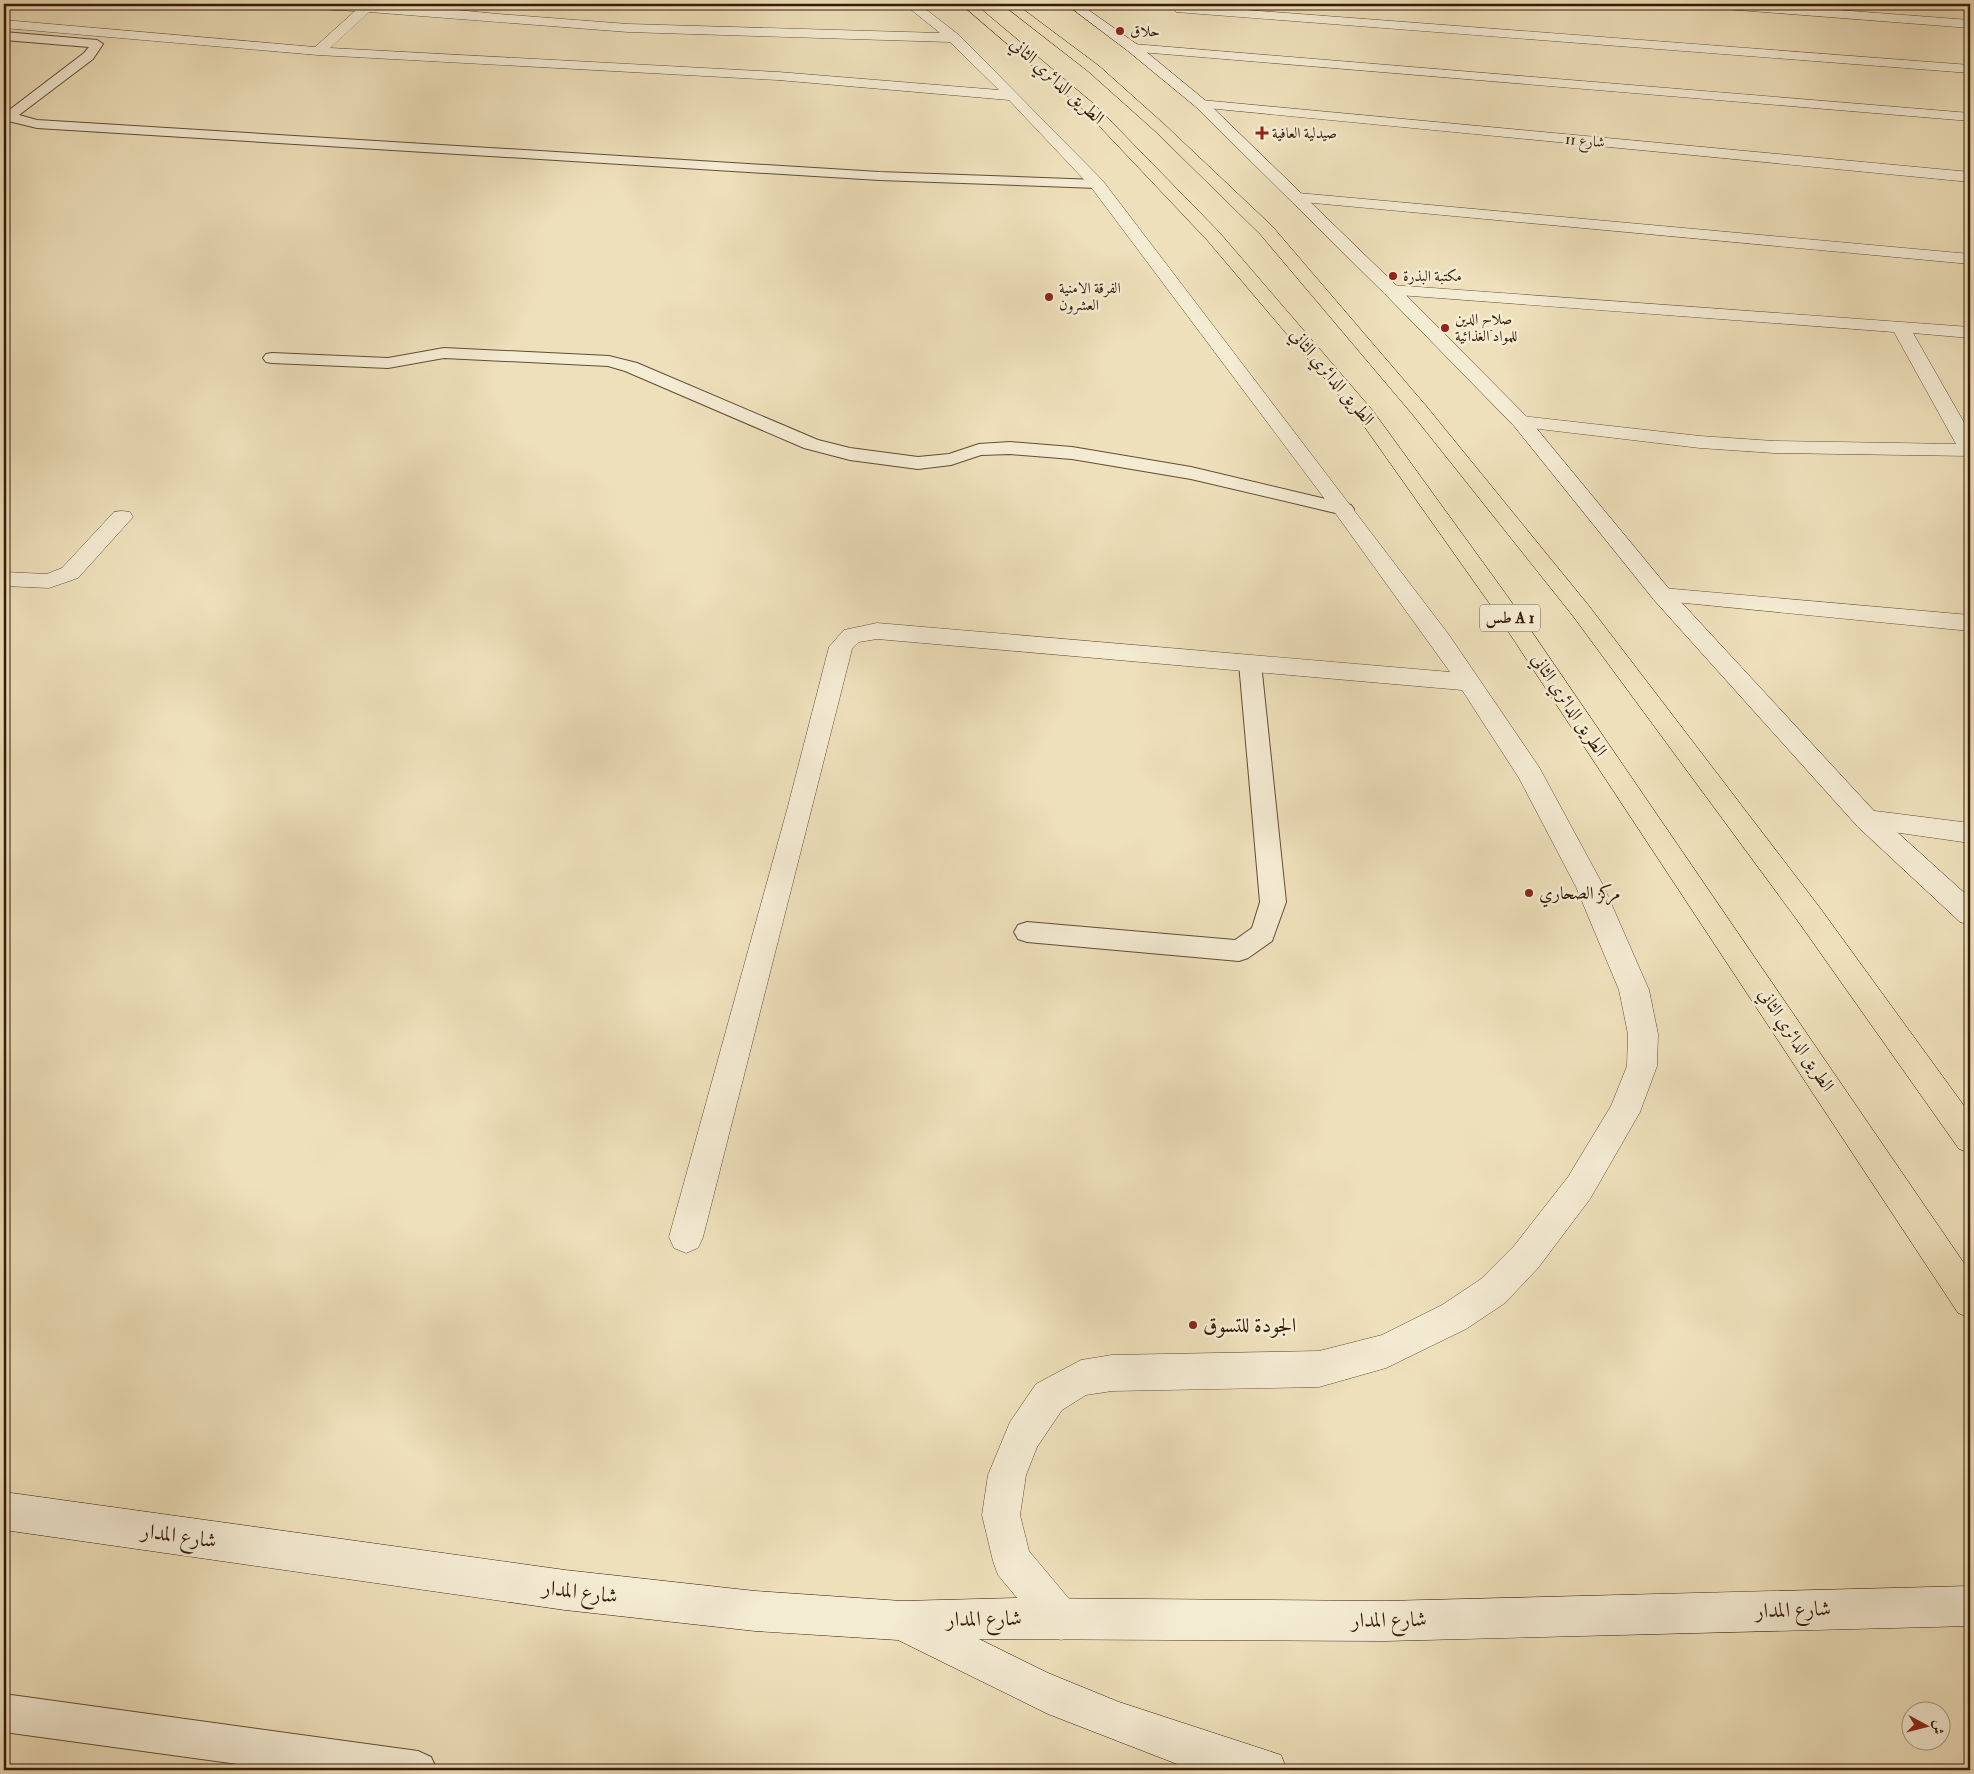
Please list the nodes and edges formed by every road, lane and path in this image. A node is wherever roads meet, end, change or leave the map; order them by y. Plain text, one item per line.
1 (296, 4) edge
2 (911, 4) edge
3 (966, 4) edge
4 (1008, 4) edge
5 (1072, 4) edge
6 (1712, 4) edge
7 (506, 5) dead end
8 (368, 6) edge
9 (1181, 8) dead end
10 (432, 11) junction
11 (4, 24) edge
12 (1970, 24) edge
13 (4, 36) edge
14 (954, 38) junction
15 (1133, 48) junction
16 (318, 51) junction
17 (1970, 69) edge
18 (1013, 96) junction
19 (1200, 104) junction
20 (1970, 117) edge
21 (1970, 177) edge
22 (1097, 184) junction
23 (1298, 198) junction
24 (1970, 259) edge
25 (1391, 290) junction
26 (1900, 327) junction
27 (1970, 332) edge
28 (272, 358) dead end
29 (1521, 422) junction
30 (1344, 508) junction
31 (122, 517) dead end
32 (4, 579) edge
33 (1662, 595) junction
34 (1970, 623) edge
35 (1250, 663) junction
36 (1469, 682) junction
37 (1867, 820) junction
38 (1970, 833) edge
39 (1970, 914) edge
40 (1027, 932) dead end
41 (1970, 1139) edge
42 (686, 1237) dead end
43 (1970, 1301) edge
44 (4, 1511) edge
45 (1970, 1606) edge
46 (1061, 1620) junction
47 (902, 1621) junction
48 (4, 1713) edge
49 (418, 1770) edge
50 (1266, 1770) edge

1 - 8 street
2 - 14 street
3 - 43 highway, الطريق الدائري الثاني / طس A 1
4 - 41 highway, الطريق الدائري الثاني
5 - 15 street
6 - 12 street
7 - 10 street
8 - 10 street
8 - 16 street
9 - 17 street
10 - 14 street
11 - 16 street
13 - 22 lane
14 - 18 street
15 - 19 street
15 - 20 street
16 - 18 street
18 - 22 street
19 - 21 street, شارع 11
19 - 23 street
22 - 30 street
23 - 24 street
23 - 25 street
25 - 26 street
25 - 29 street
26 - 27 street
26 - 29 street
28 - 30 lane
29 - 33 street
30 - 36 street
31 - 32 street
33 - 34 street
33 - 37 street
35 - 36 street
35 - 40 lane
35 - 42 street
36 - 46 street
37 - 38 street
37 - 39 street
44 - 47 street, شارع المدار
45 - 46 street, شارع المدار
46 - 47 street, شارع المدار
47 - 50 street
48 - 49 lane

